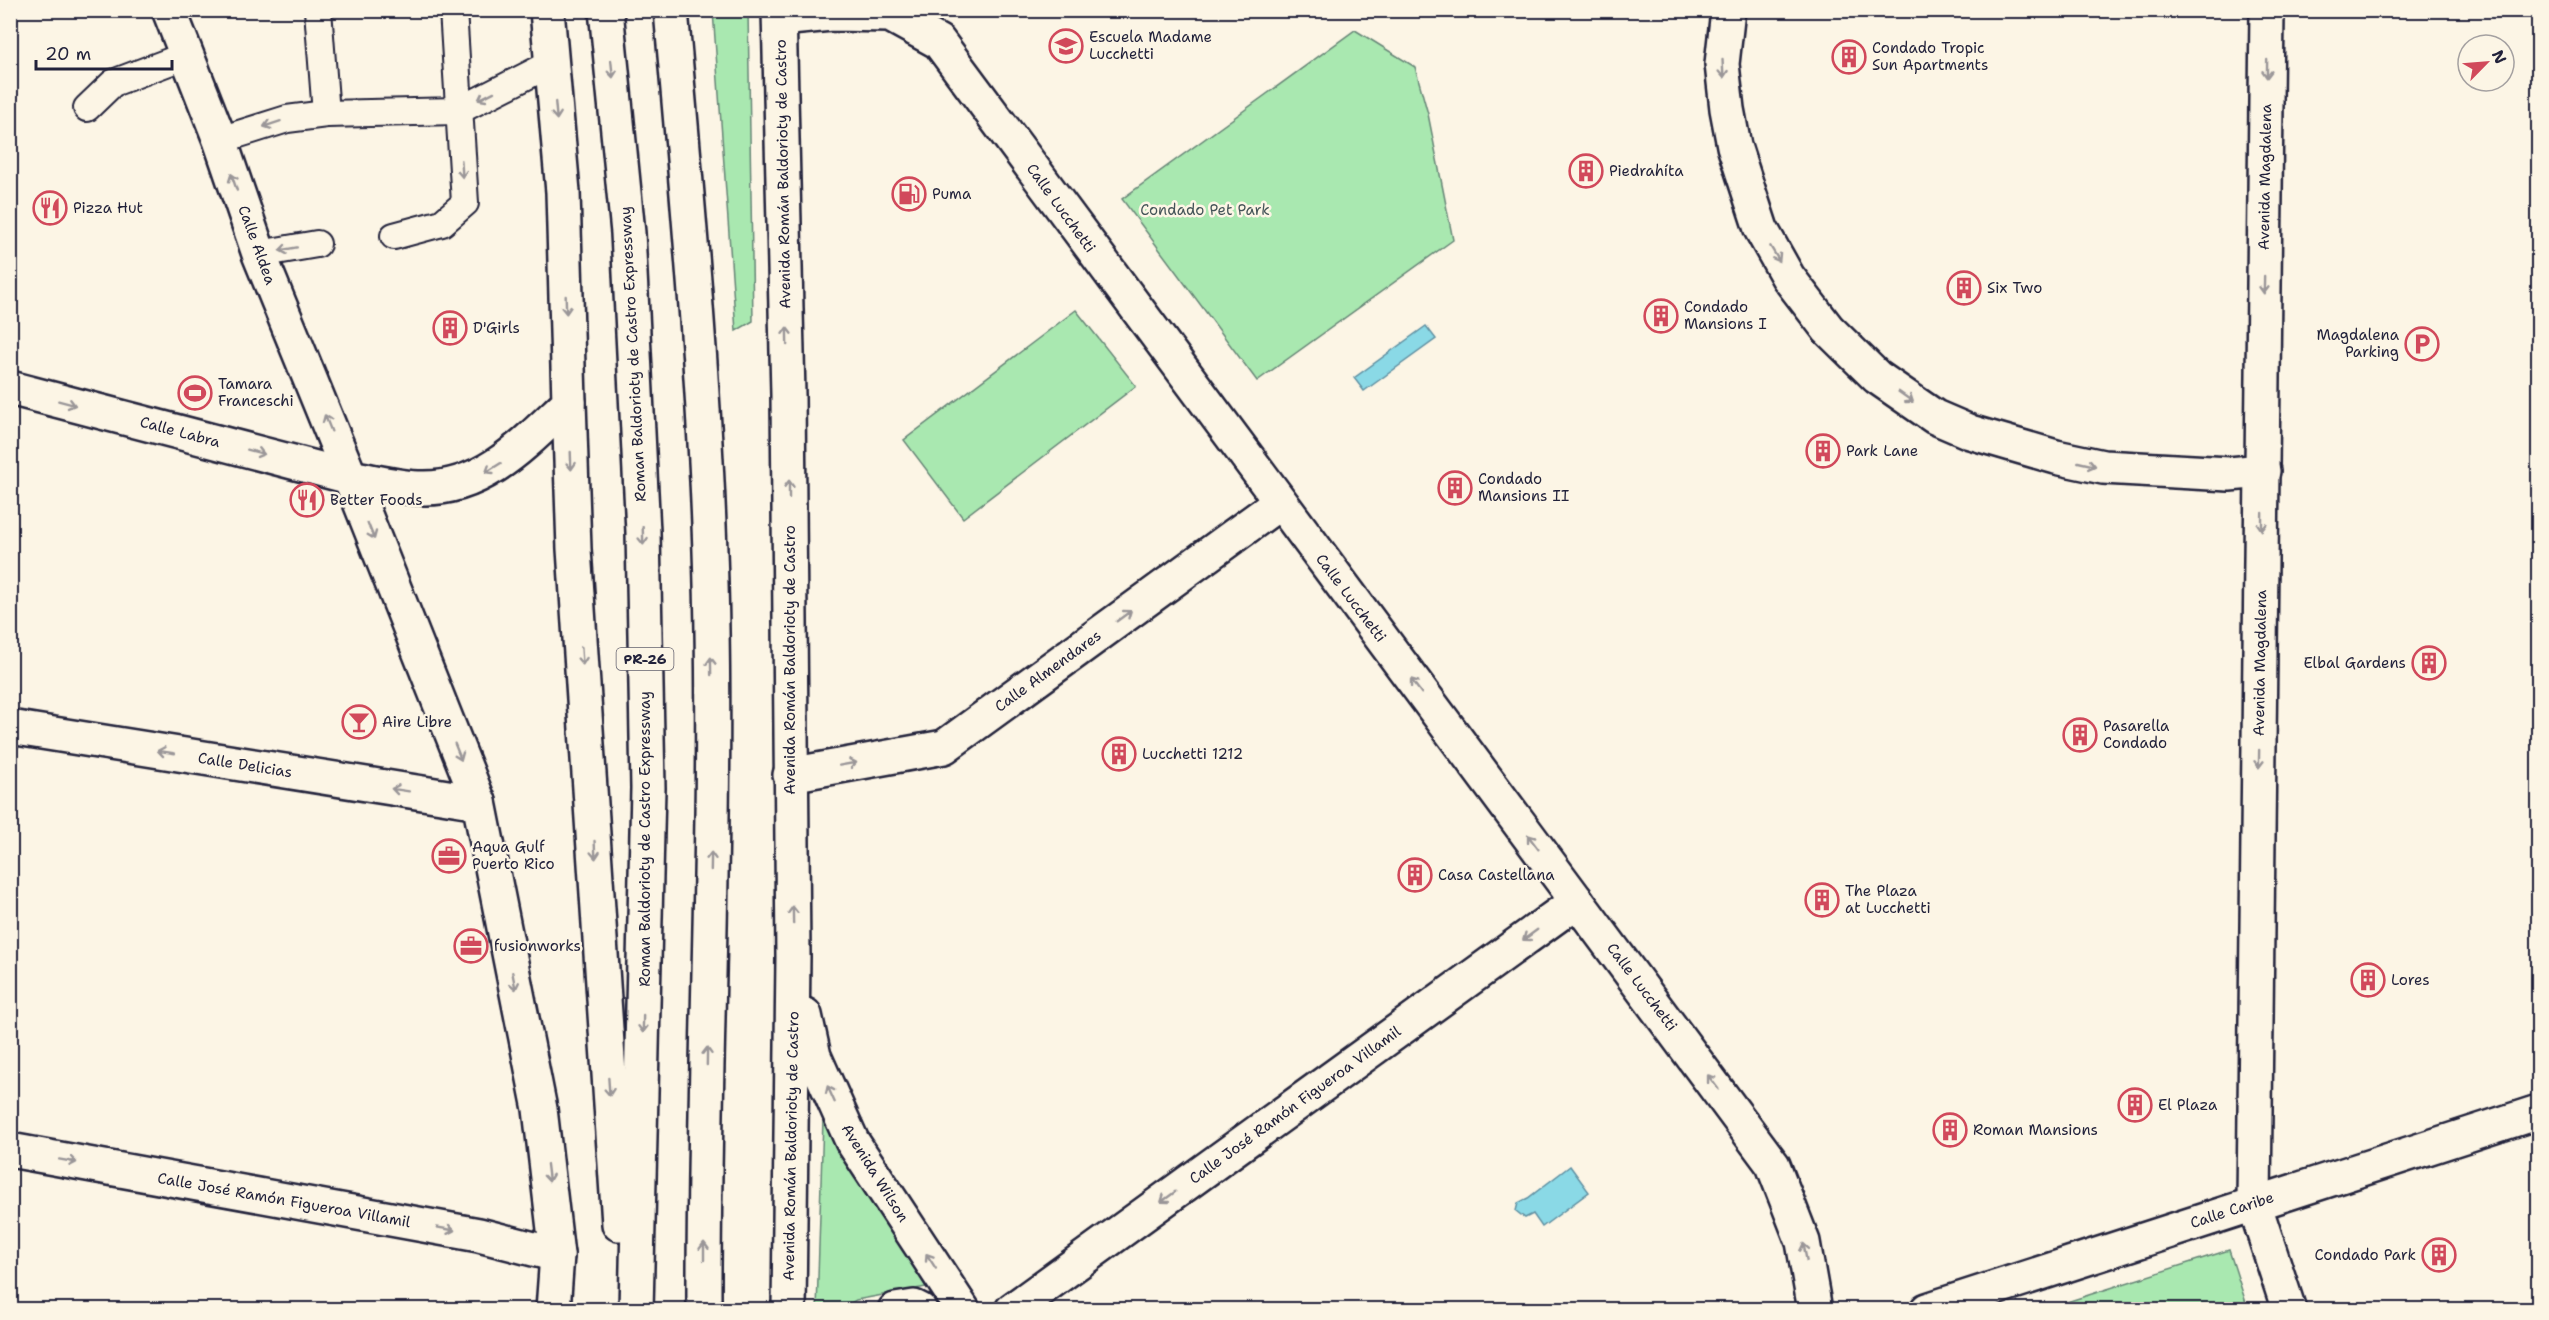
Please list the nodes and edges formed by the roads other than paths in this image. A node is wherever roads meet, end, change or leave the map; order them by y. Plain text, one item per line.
1 (169, 10) edge
2 (318, 10) edge
3 (453, 10) edge
4 (547, 10) edge
5 (606, 10) edge
6 (671, 10) edge
7 (1728, 10) edge
8 (2267, 10) edge
9 (779, 15) edge
10 (187, 55) junction
11 (552, 63) junction
12 (87, 108) dead end
13 (458, 111) junction
14 (326, 114) junction
15 (220, 140) junction
16 (394, 236) dead end
17 (317, 244) dead end
18 (259, 254) junction
19 (10, 388) edge
20 (569, 402) junction
21 (2263, 471) junction
22 (350, 477) junction
23 (1279, 503) junction
24 (10, 727) edge
25 (790, 775) junction
26 (479, 802) junction
27 (1577, 901) junction
28 (793, 957) junction
29 (2538, 1112) edge
30 (10, 1150) edge
31 (2254, 1203) junction
32 (557, 1255) junction
33 (553, 1310) edge
34 (628, 1310) edge
35 (636, 1310) edge
36 (704, 1310) edge
37 (789, 1310) edge
38 (895, 1310) edge
39 (920, 1310) edge
40 (963, 1310) edge
41 (1012, 1310) edge
42 (1815, 1310) edge
43 (1926, 1310) edge
44 (2289, 1310) edge

1 - 10 main road, Calle Aldea
2 - 14 lane
3 - 13 lane
4 - 11 main road
5 -> 35 main road, Roman Baldorioty de Castro Expressway / PR-26
36 -> 6 main road
7 -> 21 main road
8 -> 21 main road, Avenida Magdalena
9 - 23 main road, Calle Lucchetti
25 -> 9 main road, Avenida Román Baldorioty de Castro
10 - 12 lane
10 - 15 main road, Calle Aldea
11 -> 13 lane
11 -> 20 main road
13 - 14 lane
13 -> 16 lane
14 -> 15 lane
18 -> 15 main road, Calle Aldea
17 -> 18 lane
22 -> 18 main road, Calle Aldea
19 -> 22 main road, Calle Labra
20 -> 22 main road, Calle Labra
20 -> 34 main road
21 -> 31 main road, Avenida Magdalena
22 -> 26 main road
25 -> 23 main road, Calle Almendares
27 -> 23 main road, Calle Lucchetti
26 -> 24 main road, Calle Delicias
28 -> 25 main road, Avenida Román Baldorioty de Castro
26 -> 32 main road
27 -> 41 main road, Calle José Ramón Figueroa Villamil
42 -> 27 main road, Calle Lucchetti
28 - 37 main road, Avenida Román Baldorioty de Castro
40 -> 28 main road, Avenida Wilson
29 - 31 main road, Calle Caribe
30 -> 32 main road, Calle José Ramón Figueroa Villamil
31 - 43 main road, Calle Caribe
31 - 44 main road, Avenida Magdalena
32 - 33 main road
38 - 39 main road

